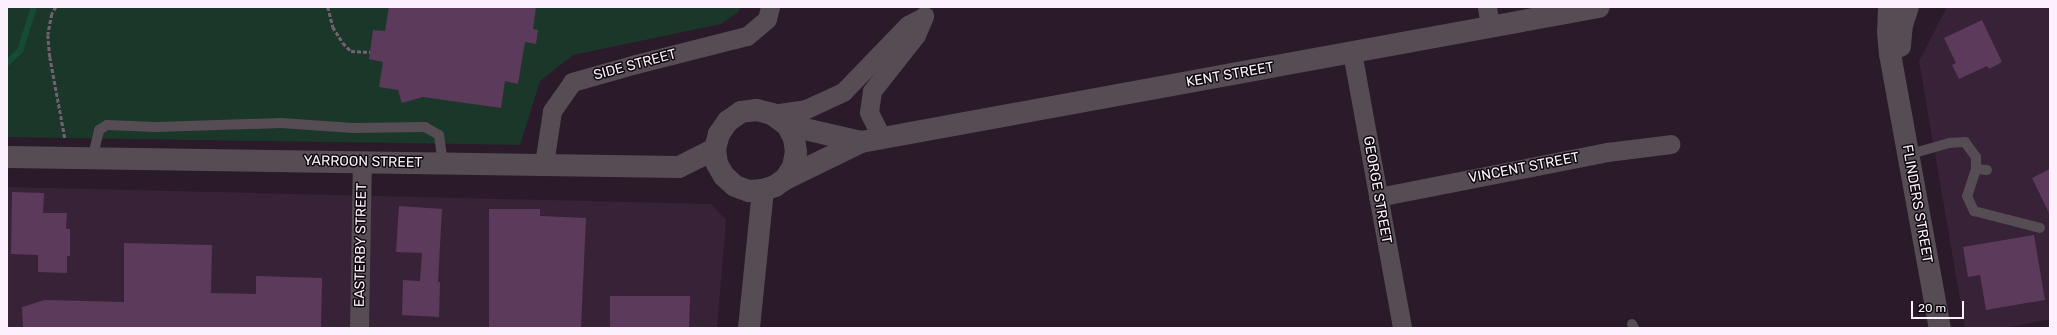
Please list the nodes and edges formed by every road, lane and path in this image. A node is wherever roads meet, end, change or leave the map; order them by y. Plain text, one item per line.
1 (56, 7) edge
2 (328, 7) edge
3 (770, 7) edge
4 (1600, 7) edge
5 (1889, 7) edge
6 (1908, 7) edge
7 (927, 12) edge
8 (1489, 17) edge
9 (370, 52) dead end
10 (1352, 52) junction
11 (1895, 79) junction
12 (780, 119) junction
13 (872, 140) junction
14 (1671, 144) dead end
15 (715, 150) junction
16 (1907, 155) junction
17 (10, 157) edge
18 (69, 158) junction
19 (92, 159) junction
20 (362, 162) junction
21 (443, 163) junction
22 (544, 164) junction
23 (1976, 169) junction
24 (1987, 170) dead end
25 (785, 179) junction
26 (763, 190) junction
27 (1378, 197) junction
28 (2040, 228) dead end
29 (359, 328) edge
30 (749, 328) edge
31 (1402, 328) edge
32 (1940, 328) edge

1 - 18 path
2 - 9 path
3 - 22 street, SIDE STREET
4 - 8 street, KENT STREET
5 - 11 street, FLINDERS STREET
6 - 11 street, FLINDERS STREET
7 - 12 street
7 - 13 street
8 - 10 street, KENT STREET
10 - 13 street, KENT STREET
10 - 27 street, GEORGE STREET
11 - 16 street, FLINDERS STREET
12 - 13 street, KENT STREET
12 - 15 street
12 - 25 street
13 - 25 street, KENT STREET
14 - 27 street, VINCENT STREET
15 - 22 street, YARROON STREET
15 - 26 street
16 - 23 lane
16 - 32 street, FLINDERS STREET
17 - 18 street, YARROON STREET
18 - 19 street, YARROON STREET
19 - 20 street, YARROON STREET
19 - 21 lane
20 - 21 street, YARROON STREET
20 - 29 street, EASTERBY STREET
21 - 22 street, YARROON STREET
23 - 24 lane
23 - 28 lane
25 - 26 street
26 - 30 street
27 - 31 street, GEORGE STREET

